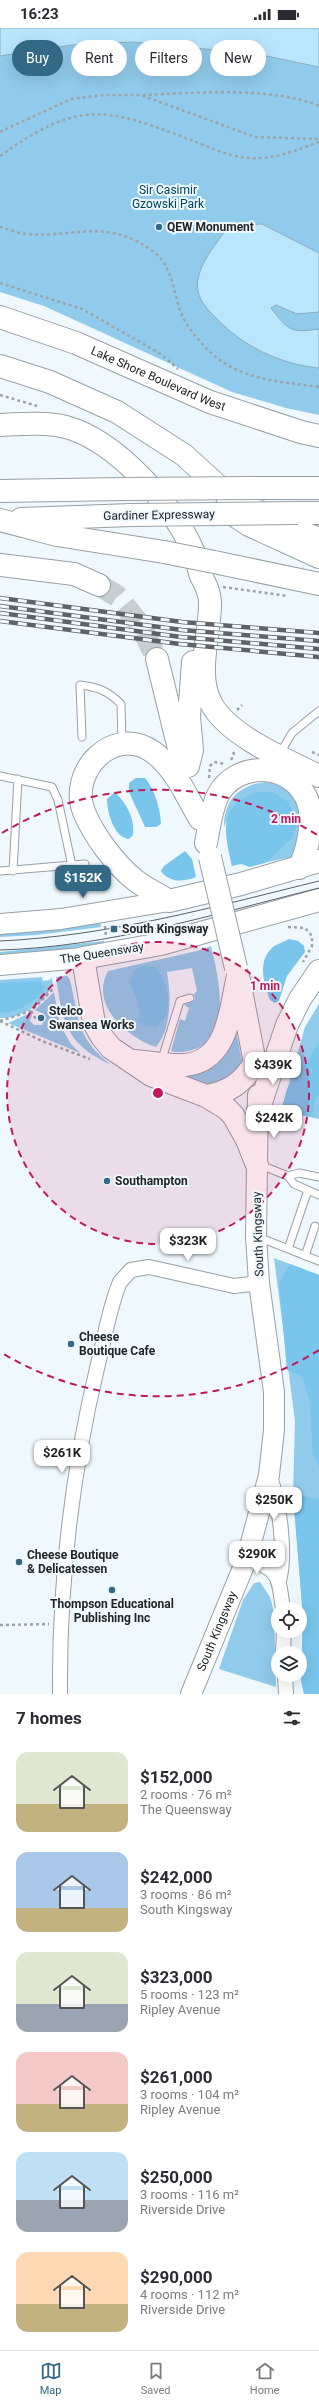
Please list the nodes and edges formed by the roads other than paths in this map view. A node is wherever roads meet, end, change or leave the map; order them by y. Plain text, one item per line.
1 (0, 317) edge
2 (0, 366) edge
3 (0, 425) edge
4 (319, 436) edge
5 (163, 443) junction
6 (319, 488) edge
7 (0, 491) edge
8 (308, 513) edge
9 (0, 520) edge
10 (319, 539) edge
11 (319, 557) edge
12 (0, 565) edge
13 (207, 569) junction
14 (319, 584) edge
15 (98, 585) tunnel mouth
16 (157, 659) tunnel mouth
17 (319, 711) edge
18 (82, 737) dead end
19 (122, 743) junction
20 (279, 755) junction
21 (188, 766) junction
22 (314, 773) edge
23 (0, 776) edge
24 (18, 779) junction
25 (200, 819) junction
26 (208, 850) junction
27 (85, 864) dead end
28 (309, 864) edge
29 (72, 866) junction
30 (13, 871) junction
31 (0, 872) edge
32 (319, 900) edge
33 (169, 901) junction
34 (0, 924) edge
35 (83, 958) junction
36 (0, 965) edge
37 (310, 969) edge
38 (237, 972) junction
39 (190, 998) dead end
40 (132, 1061) junction
41 (160, 1063) junction
42 (255, 1063) junction
43 (206, 1096) junction
44 (258, 1111) junction
45 (257, 1166) junction
46 (288, 1176) junction
47 (319, 1177) edge
48 (308, 1190) junction
49 (319, 1195) edge
50 (316, 1232) edge
51 (256, 1237) junction
52 (288, 1249) junction
53 (305, 1256) junction
54 (319, 1261) edge
55 (259, 1283) junction
56 (269, 1475) junction
57 (247, 1558) junction
58 (279, 1582) junction
59 (282, 1602) edge
60 (285, 1682) edge
61 (60, 1694) edge
62 (191, 1694) edge
63 (286, 1694) edge

1 - 4 main road, Lake Shore Boulevard West
2 - 5 main road
3 - 13 main road
5 - 10 main road
5 - 11 main road
6 - 7 main road, bridge
8 - 9 main road, Gardiner Expressway, bridge
9 - 13 main road, bridge
12 - 15 main road
13 - 14 main road
13 - 20 main road
13 - 21 main road
16 - 21 main road
17 - 20 lane
18 - 19 lane
19 - 25 main road
19 - 33 main road
20 - 22 main road
21 - 25 main road, South Kingsway
23 - 24 lane
24 - 29 lane
24 - 30 lane
25 - 26 main road, South Kingsway
26 - 28 main road
26 - 38 main road, South Kingsway, bridge
27 - 29 lane
28 - 33 main road
29 - 30 lane
30 - 31 lane
32 - 35 main road, The Queensway
33 - 34 street
35 - 36 street, The Queensway
35 - 40 main road
37 - 44 main road
38 - 41 main road
38 - 42 main road, South Kingsway
39 - 41 lane
40 - 41 main road
40 - 43 main road
42 - 43 main road
42 - 44 street, South Kingsway
43 - 45 main road
44 - 45 street, South Kingsway
45 - 46 lane
45 - 51 street, South Kingsway
46 - 47 lane
46 - 48 lane
48 - 49 lane
48 - 52 lane
50 - 53 lane
51 - 52 lane
51 - 55 street, South Kingsway
52 - 53 lane
53 - 54 lane
55 - 56 street, South Kingsway
55 - 61 street
56 - 57 street, South Kingsway
56 - 58 street
57 - 58 street
57 - 62 street, South Kingsway
58 - 59 street
60 - 63 street

